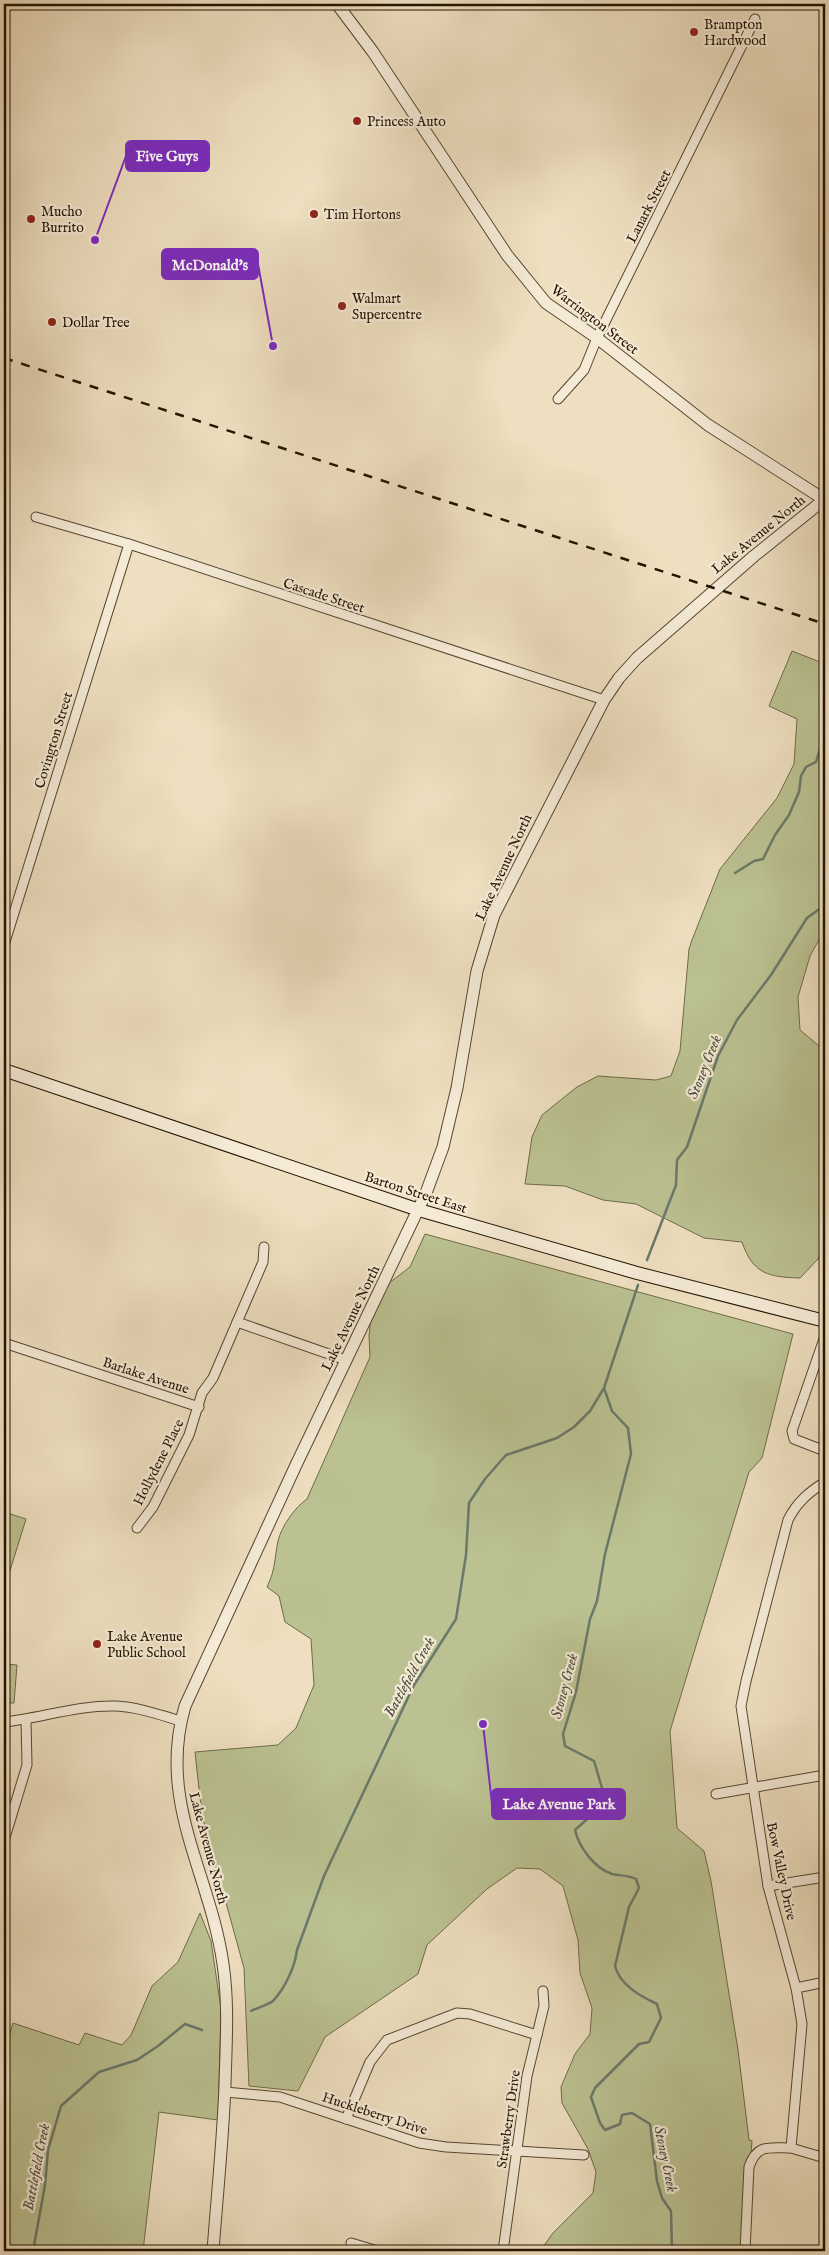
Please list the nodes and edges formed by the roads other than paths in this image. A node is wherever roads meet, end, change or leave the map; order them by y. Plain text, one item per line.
1 (338, 4) edge
2 (755, 19) dead end
3 (597, 338) junction
4 (558, 399) dead end
5 (825, 500) edge
6 (36, 517) dead end
7 (129, 544) junction
8 (604, 700) junction
9 (4, 945) edge
10 (4, 1070) edge
11 (419, 1210) junction
12 (264, 1247) dead end
13 (825, 1321) edge
14 (237, 1322) junction
15 (825, 1336) edge
16 (4, 1343) edge
17 (346, 1360) junction
18 (199, 1407) junction
19 (825, 1451) edge
20 (825, 1482) edge
21 (137, 1528) dead end
22 (26, 1720) junction
23 (180, 1721) junction
24 (4, 1722) edge
25 (825, 1775) edge
26 (752, 1788) junction
27 (716, 1794) dead end
28 (4, 1841) edge
29 (825, 1877) edge
30 (768, 1886) junction
31 (825, 1982) edge
32 (796, 1988) junction
33 (543, 1991) dead end
34 (537, 2035) junction
35 (225, 2092) junction
36 (346, 2119) junction
37 (791, 2148) junction
38 (518, 2150) junction
39 (584, 2155) dead end
40 (825, 2158) edge
41 (352, 2243) dead end
42 (213, 2251) edge
43 (378, 2251) edge
44 (503, 2251) edge
45 (745, 2251) edge

1 - 3 street, Warrington Street
2 - 3 street, Lanark Street
3 - 4 street, Lanark Street
3 - 5 street, Warrington Street
5 - 8 street, Lake Avenue North
6 - 7 street, Cascade Street
7 - 8 street, Cascade Street
7 - 9 street, Covington Street
8 - 11 street, Lake Avenue North
10 - 11 main road, Barton Street East
11 - 13 main road, Barton Street East
11 - 17 street, Lake Avenue North
12 - 14 street, Barlake Avenue
14 - 17 street
14 - 18 street, Barlake Avenue
15 - 19 street
16 - 18 street, Barlake Avenue
17 - 23 street, Lake Avenue North
18 - 21 street, Hollydene Place
20 - 26 street, Bow Valley Drive
22 - 23 street
22 - 24 street
22 - 28 street
23 - 35 street, Lake Avenue North
25 - 26 street
26 - 27 street
26 - 30 street, Bow Valley Drive
29 - 30 street
30 - 32 street, Bow Valley Drive
31 - 32 street
32 - 37 street, Bow Valley Drive
33 - 34 street, Strawberry Drive
34 - 36 street
34 - 38 street, Strawberry Drive
35 - 36 street, Huckleberry Drive
35 - 42 street, Lake Avenue North
36 - 38 street, Huckleberry Drive
37 - 40 street
37 - 45 street
38 - 39 street, Huckleberry Drive
38 - 44 street, Strawberry Drive
41 - 43 street

